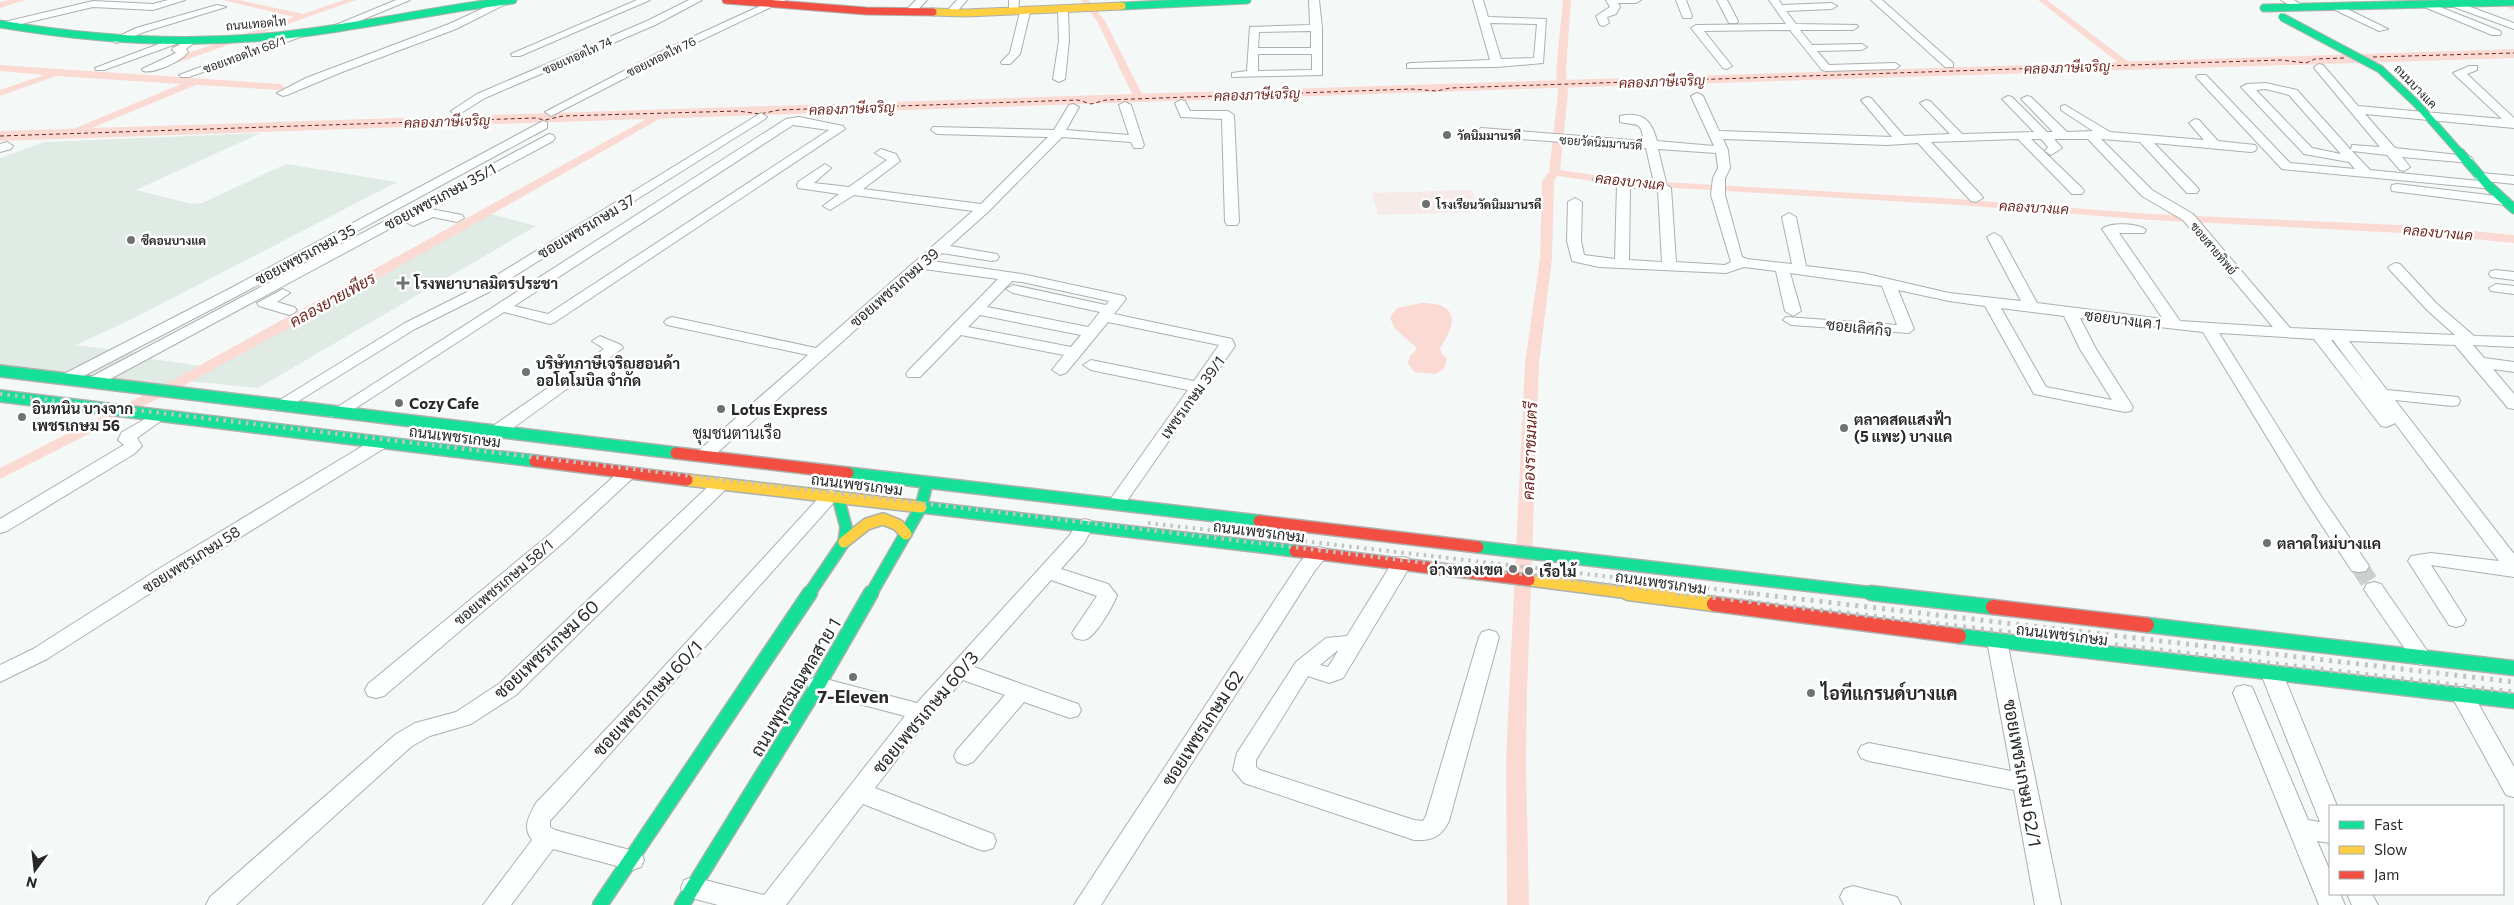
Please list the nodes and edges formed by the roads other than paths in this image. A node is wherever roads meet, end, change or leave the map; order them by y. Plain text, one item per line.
1 (64, 0) edge
2 (180, 0) edge
3 (405, 0) edge
4 (513, 0) edge
5 (646, 0) edge
6 (697, 0) edge
7 (726, 0) edge
8 (922, 0) edge
9 (962, 0) edge
10 (1014, 0) edge
11 (1085, 0) edge
12 (1247, 0) edge
13 (1314, 0) edge
14 (1478, 0) edge
15 (1636, 0) edge
16 (1681, 0) edge
17 (1722, 0) edge
18 (1876, 0) edge
19 (2286, 0) edge
20 (507, 1) edge
21 (777, 2) edge
22 (1157, 2) edge
23 (2455, 2) edge
24 (2511, 2) edge
25 (472, 3) edge
26 (2337, 3) edge
27 (1777, 4) edge
28 (2301, 4) edge
29 (2425, 4) junction
30 (1832, 6) dead end
31 (2260, 6) junction
32 (220, 7) dead end
33 (1613, 7) edge
34 (1067, 10) junction
35 (1020, 12) junction
36 (909, 13) junction
37 (950, 13) junction
38 (1687, 16) dead end
39 (1484, 20) junction
40 (1733, 21) dead end
41 (1, 22) edge
42 (1604, 23) dead end
43 (183, 26) dead end
44 (2513, 26) dead end
45 (1853, 27) dead end
46 (1317, 28) junction
47 (1793, 28) junction
48 (331, 29) junction
49 (2383, 29) dead end
50 (302, 33) junction
51 (2496, 33) dead end
52 (116, 40) junction
53 (135, 42) junction
54 (172, 42) junction
55 (190, 42) junction
56 (1862, 47) dead end
57 (1808, 48) junction
58 (1252, 51) junction
59 (1317, 52) junction
60 (516, 54) dead end
61 (1006, 62) dead end
62 (1497, 64) junction
63 (1949, 65) dead end
64 (1410, 66) dead end
65 (1727, 66) dead end
66 (1895, 66) dead end
67 (2319, 67) dead end
68 (100, 68) dead end
69 (2473, 68) dead end
70 (147, 69) dead end
71 (185, 74) dead end
72 (1236, 75) dead end
73 (1252, 75) junction
74 (2202, 77) dead end
75 (1059, 79) dead end
76 (283, 93) dead end
77 (1696, 96) dead end
78 (2008, 99) dead end
79 (2027, 99) dead end
80 (1867, 100) dead end
81 (1181, 103) dead end
82 (1926, 103) dead end
83 (1125, 105) dead end
84 (1073, 107) dead end
85 (2065, 108) dead end
86 (2354, 109) junction
87 (458, 110) dead end
88 (2232, 110) junction
89 (551, 112) dead end
90 (2271, 113) junction
91 (2427, 116) junction
92 (761, 117) dead end
93 (1624, 119) dead end
94 (2195, 123) dead end
95 (2514, 124) edge
96 (938, 130) dead end
97 (546, 132) joint
98 (1481, 132) dead end
99 (1058, 134) junction
100 (1717, 135) junction
101 (2020, 135) junction
102 (2043, 135) junction
103 (2063, 135) junction
104 (2091, 135) junction
105 (2107, 135) junction
106 (1959, 137) junction
107 (2142, 137) junction
108 (1901, 140) junction
109 (1922, 140) junction
110 (2214, 144) junction
111 (1651, 145) junction
112 (2252, 148) dead end
113 (1722, 150) junction
114 (2051, 151) dead end
115 (2391, 152) junction
116 (881, 153) dead end
117 (2354, 153) junction
118 (2467, 160) junction
119 (2404, 167) dead end
120 (825, 168) dead end
121 (2365, 173) junction
122 (1599, 179) dead end
123 (2514, 180) edge
124 (2485, 181) junction
125 (1660, 182) dead end
126 (1624, 183) junction
127 (2397, 188) dead end
128 (2192, 190) dead end
129 (850, 192) junction
130 (2078, 192) dead end
131 (1976, 198) dead end
132 (1575, 202) dead end
133 (2509, 205) edge
134 (830, 206) dead end
135 (984, 208) junction
136 (1789, 217) dead end
137 (457, 218) dead end
138 (1232, 222) dead end
139 (2139, 230) dead end
140 (1994, 237) dead end
141 (938, 248) junction
142 (992, 257) dead end
143 (1739, 261) junction
144 (919, 264) junction
145 (1622, 264) junction
146 (1669, 266) junction
147 (2395, 267) dead end
148 (1782, 268) junction
149 (1800, 270) junction
150 (2514, 276) edge
151 (1004, 282) junction
152 (1888, 282) junction
153 (2514, 290) edge
154 (258, 294) junction
155 (274, 298) junction
156 (1990, 302) junction
157 (501, 307) junction
158 (2032, 308) junction
159 (289, 310) dead end
160 (978, 310) junction
161 (2070, 312) junction
162 (1107, 314) junction
163 (672, 322) dead end
164 (2175, 325) junction
165 (2208, 327) junction
166 (959, 330) junction
167 (2284, 331) junction
168 (1092, 332) junction
169 (2328, 335) junction
170 (2463, 339) junction
171 (600, 341) dead end
172 (2514, 342) edge
173 (1075, 352) junction
174 (819, 353) junction
175 (2478, 362) junction
176 (1091, 365) dead end
177 (2514, 367) edge
178 (1060, 370) dead end
179 (0, 371) edge
180 (914, 374) dead end
181 (66, 379) junction
182 (93, 382) junction
183 (1200, 387) junction
184 (2382, 394) junction
185 (0, 396) edge
186 (2452, 401) dead end
187 (2514, 404) edge
188 (278, 406) junction
189 (336, 413) junction
190 (161, 415) junction
191 (2387, 422) dead end
192 (464, 428) junction
193 (492, 432) junction
194 (382, 442) junction
195 (440, 449) junction
196 (470, 453) junction
197 (703, 456) junction
198 (629, 472) junction
199 (927, 483) junction
200 (721, 484) junction
201 (834, 497) junction
202 (1116, 504) junction
203 (922, 507) junction
204 (1085, 525) junction
205 (0, 527) edge
206 (906, 534) junction
207 (844, 542) junction
208 (1319, 553) junction
209 (1402, 563) junction
210 (2359, 566) tunnel mouth
211 (2514, 569) edge
212 (1047, 572) junction
213 (2374, 589) tunnel mouth
214 (2456, 620) dead end
215 (1082, 633) dead end
216 (1489, 637) dead end
217 (1997, 641) junction
218 (2421, 657) junction
219 (2514, 668) edge
220 (1, 669) edge
221 (958, 670) junction
222 (2272, 674) junction
223 (818, 685) junction
224 (376, 690) dead end
225 (1020, 692) junction
226 (2244, 693) dead end
227 (2462, 695) junction
228 (2514, 701) edge
229 (1070, 710) dead end
230 (920, 712) junction
231 (1869, 752) dead end
232 (965, 756) dead end
233 (2024, 783) junction
234 (2514, 788) edge
235 (859, 792) junction
236 (2329, 816) edge
237 (2300, 828) junction
238 (2329, 833) edge
239 (548, 838) junction
240 (984, 841) dead end
241 (632, 860) junction
242 (2329, 892) edge
243 (688, 896) edge
244 (1853, 897) dead end
245 (774, 904) edge
246 (219, 905) edge
247 (496, 905) edge
248 (600, 905) edge
249 (1087, 905) edge
250 (1888, 905) edge
251 (2048, 905) edge

1 - 41 street
2 - 41 street
3 - 48 street
4 - 20 main road, ถนนเทอดไท
5 - 60 street
6 - 87 street, ซอยเทอดไท 74
7 - 21 main road
8 - 36 street
9 - 37 street
10 - 35 street
11 - 34 street
12 - 22 main road
13 - 46 street
14 - 39 street
15 - 33 street
16 - 38 street
17 - 40 street
18 - 63 street
19 - 28 street
20 - 25 main road, ถนนเทอดไท
20 - 76 street
21 - 36 main road
21 - 89 street, ซอยเทอดไท 76
22 - 34 main road
23 - 24 main road
23 - 29 main road
23 - 44 street
25 - 48 main road, ถนนเทอดไท
26 - 28 main road
26 - 29 main road
26 - 49 street
27 - 30 street
27 - 47 street
28 - 31 main road
29 - 51 street
31 - 31 main road
31 - 91 main road, ถนนบางแค, bridge
32 - 52 street
33 - 42 street
34 - 35 main road
34 - 75 street
35 - 37 main road
35 - 61 street
36 - 37 main road
39 - 62 street
39 - 62 street
41 - 52 main road, ถนนเทอดไท
43 - 53 street
45 - 47 street
46 - 58 street
46 - 59 street
47 - 57 street
47 - 65 street
48 - 50 main road, ถนนเทอดไท
50 - 55 main road, ถนนเทอดไท
50 - 71 street, ซอยเทอดไท 68/1
52 - 53 main road, ถนนเทอดไท
53 - 54 main road, ถนนเทอดไท
54 - 55 main road, ถนนเทอดไท
54 - 68 street
55 - 70 street
56 - 57 street
57 - 66 street
58 - 59 street
58 - 73 street
59 - 73 street
62 - 64 street
67 - 86 street
69 - 95 street
72 - 73 street
74 - 88 street
77 - 100 street
78 - 102 street
79 - 103 street
80 - 108 street
81 - 138 street
82 - 106 street
83 - 99 street
84 - 99 street, ซอยเพชรเกษม 39
85 - 105 street
86 - 91 street
86 - 115 street
88 - 90 street
88 - 121 street
90 - 117 street
90 - 117 street
91 - 95 street
91 - 118 main road, ถนนบางแค
92 - 188 street, ซอยเพชรเกษม 37
93 - 111 street
94 - 110 street
96 - 99 street
97 - 154 street, ซอยเพชรเกษม 35/1
97 - 181 street, ซอยเพชรเกษม 35
98 - 111 street, ซอยวัดนิมมานรดี
99 - 135 street, ซอยเพชรเกษม 39
100 - 108 street
100 - 113 street
101 - 102 street
101 - 106 street
101 - 130 street
102 - 103 street
102 - 114 street
103 - 104 street
104 - 105 street
104 - 167 street, ซอยสายทิพย์
105 - 107 street
106 - 109 street
107 - 110 street
107 - 128 street
108 - 109 street
109 - 131 street
110 - 112 street
111 - 113 street, ซอยวัดนิมมานรดี
111 - 125 street
113 - 143 street
115 - 117 street
115 - 118 street
115 - 119 street
116 - 129 street
117 - 121 street
118 - 124 main road, ถนนบางแค
120 - 129 street
121 - 124 street
122 - 126 street
123 - 124 street
124 - 133 main road, ถนนบางแค
126 - 145 street
126 - 146 street
127 - 133 street
129 - 134 street
129 - 135 street
132 - 145 street
135 - 141 street, ซอยเพชรเกษม 39
136 - 149 street
137 - 155 street
139 - 164 street
140 - 158 street
141 - 142 street
141 - 144 street, ซอยเพชรเกษม 39
143 - 146 street
143 - 148 street, ซอยบางแค 1
144 - 151 street
144 - 174 street, ซอยเพชรเกษม 39
145 - 146 street
147 - 170 street
148 - 149 street, ซอยบางแค 1
148 - 152 street, ซอยเลิศกิจ
149 - 152 street, ซอยบางแค 1
150 - 153 street
151 - 160 street
151 - 162 street
152 - 156 street, ซอยบางแค 1
154 - 155 street
154 - 182 street, ซอยเพชรเกษม 35/1
155 - 159 street
156 - 158 street, ซอยบางแค 1
156 - 161 street
157 - 157 street
157 - 189 street
158 - 161 street, ซอยบางแค 1
160 - 166 street
160 - 168 street
161 - 164 street, ซอยบางแค 1
162 - 168 street
162 - 183 street, เพชรเกษม 39/1
163 - 174 street
164 - 165 street, ซอยบางแค 1
165 - 167 street, ซอยบางแค 1
165 - 210 street
166 - 173 street
166 - 180 street
167 - 169 street, ซอยบางแค 1
168 - 173 street
169 - 170 street, ซอยบางแค 1
169 - 184 street
169 - 191 street
170 - 172 street, ซอยบางแค 1
170 - 175 street
171 - 193 street
173 - 178 street
174 - 197 street, ซอยเพชรเกษม 39
175 - 177 street
175 - 187 street
176 - 183 street
179 - 181 main road, ถนนเพชรเกษม
181 - 182 main road, ถนนเพชรเกษม
182 - 188 main road, ถนนเพชรเกษม
183 - 202 street, เพชรเกษม 39/1
184 - 186 street
184 - 211 street
185 - 190 main road, ถนนเพชรเกษม
188 - 189 main road, ถนนเพชรเกษม
189 - 192 main road, ถนนเพชรเกษม
190 - 194 main road, ถนนเพชรเกษม
190 - 205 street
192 - 193 main road, ถนนเพชรเกษม
192 - 195 main road
193 - 196 main road
193 - 197 main road, ถนนเพชรเกษม
194 - 195 main road, ถนนเพชรเกษม
194 - 220 street, ซอยเพชรเกษม 58
195 - 196 main road, ถนนเพชรเกษม
196 - 198 main road, ถนนเพชรเกษม
197 - 199 main road, ถนนเพชรเกษม
198 - 200 main road, ถนนเพชรเกษม
198 - 224 street, ซอยเพชรเกษม 58/1
199 - 202 main road, ถนนเพชรเกษม
199 - 203 main road, ถนนพุทธมณฑลสาย 1
200 - 201 main road, ถนนเพชรเกษม
200 - 246 street, ซอยเพชรเกษม 60
201 - 203 main road, ถนนเพชรเกษม
201 - 207 main road
201 - 239 street, ซอยเพชรเกษม 60/1
202 - 218 main road, ถนนเพชรเกษม
203 - 204 main road, ถนนเพชรเกษม
203 - 206 main road, ถนนพุทธมณฑลสาย 1
204 - 208 main road, ถนนเพชรเกษม
204 - 212 street, ซอยเพชรเกษม 60/3
206 - 207 main road
206 - 223 main road, ถนนพุทธมณฑลสาย 1
207 - 241 main road
208 - 209 main road, ถนนเพชรเกษม
208 - 249 street, ซอยเพชรเกษม 62
209 - 216 street
209 - 217 main road, ถนนเพชรเกษม
211 - 214 street
212 - 215 street
212 - 221 street, ซอยเพชรเกษม 60/3
213 - 218 street
217 - 222 main road, ถนนเพชรเกษม
217 - 233 street, ซอยเพชรเกษม 62/1
218 - 219 main road, ถนนเพชรเกษม
221 - 225 street
221 - 230 street, ซอยเพชรเกษม 60/3
222 - 227 main road, ถนนเพชรเกษม
222 - 236 street
223 - 230 street
223 - 243 main road, ถนนพุทธมณฑลสาย 1
225 - 229 street
225 - 232 street
226 - 237 street
227 - 228 main road, ถนนเพชรเกษม
227 - 234 street
230 - 235 street, ซอยเพชรเกษม 60/3
231 - 233 street
233 - 251 street, ซอยเพชรเกษม 62/1
235 - 240 street
235 - 245 street, ซอยเพชรเกษม 60/3
237 - 238 street
237 - 242 street
239 - 241 street
239 - 247 street
241 - 248 main road
243 - 245 street
244 - 250 street

